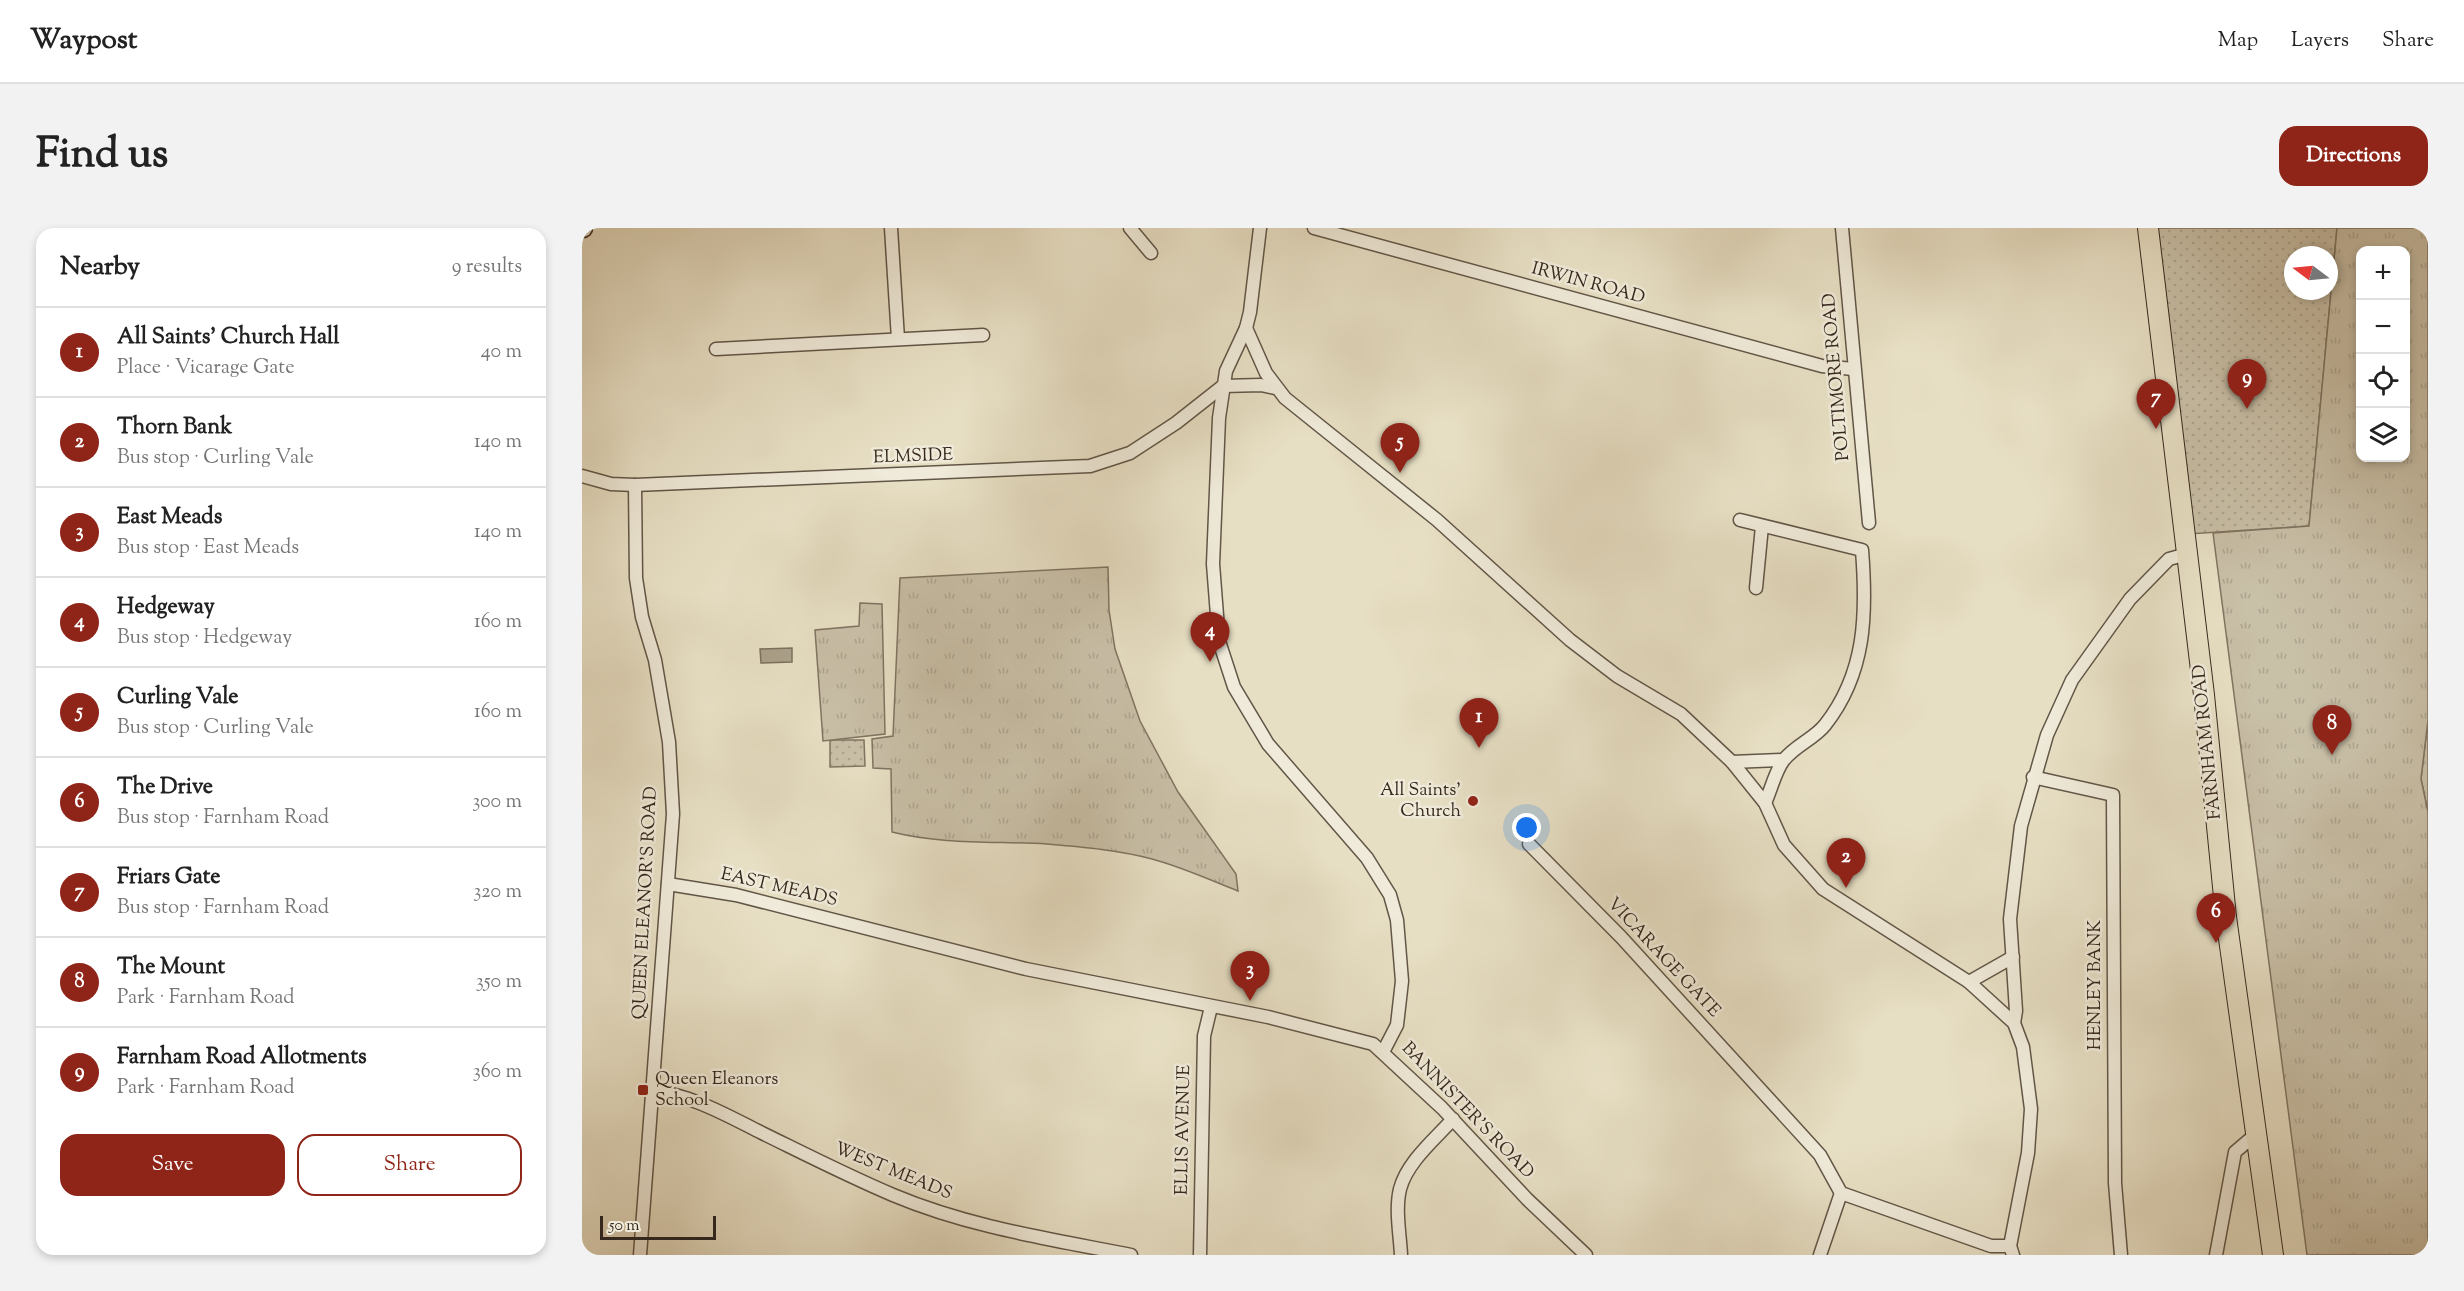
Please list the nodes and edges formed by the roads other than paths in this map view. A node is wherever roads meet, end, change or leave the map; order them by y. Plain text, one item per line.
1 (891, 228) edge
2 (1130, 228) edge
3 (1260, 228) edge
4 (1314, 228) edge
5 (1842, 228) edge
6 (2148, 228) edge
7 (1151, 253) dead end
8 (1246, 328) junction
9 (983, 335) dead end
10 (898, 339) junction
11 (716, 349) dead end
12 (1853, 369) junction
13 (1223, 386) junction
14 (1275, 388) junction
15 (582, 476) edge
16 (635, 485) junction
17 (1740, 520) dead end
18 (1869, 523) dead end
19 (1762, 526) junction
20 (2187, 554) junction
21 (1756, 588) dead end
22 (1783, 760) junction
23 (1732, 762) junction
24 (2033, 777) junction
25 (1765, 803) junction
26 (1529, 844) dead end
27 (668, 884) junction
28 (2013, 957) junction
29 (1969, 982) junction
30 (1211, 1007) junction
31 (1268, 1017) joint
32 (2014, 1023) junction
33 (1383, 1052) junction
34 (652, 1091) junction
35 (1453, 1119) junction
36 (2255, 1135) junction
37 (1841, 1193) junction
38 (2011, 1251) edge
39 (640, 1255) edge
40 (1131, 1255) edge
41 (1200, 1255) edge
42 (1401, 1255) edge
43 (1586, 1255) edge
44 (1820, 1255) edge
45 (2121, 1255) edge
46 (2216, 1255) edge
47 (2273, 1255) edge

1 - 10 street
2 - 7 street
3 - 8 street
4 - 12 street, IRWIN ROAD
5 - 12 street, POLTIMORE ROAD
6 - 20 main road, FARNHAM ROAD
8 - 13 street
8 - 14 street
9 - 10 street
10 - 11 street
12 - 18 street, POLTIMORE ROAD
13 - 14 street
13 - 16 street, ELMSIDE
13 - 33 street
14 - 23 street
15 - 16 street, ELMSIDE
16 - 27 street, QUEEN ELEANOR'S ROAD
17 - 19 street
19 - 21 street
19 - 22 street
20 - 24 street
20 - 36 main road, FARNHAM ROAD
22 - 23 street
22 - 25 street
23 - 25 street
24 - 28 street
24 - 45 street, HENLEY BANK
25 - 29 street
26 - 37 street, VICARAGE GATE
27 - 30 street, EAST MEADS
27 - 34 street, QUEEN ELEANOR'S ROAD
28 - 29 street
28 - 32 street
29 - 32 street
30 - 31 street, EAST MEADS
30 - 41 street, ELLIS AVENUE
31 - 33 street, BANNISTER'S ROAD
32 - 38 street
33 - 35 street, BANNISTER'S ROAD
34 - 39 street, QUEEN ELEANOR'S ROAD
34 - 40 street, WEST MEADS
35 - 42 street
35 - 43 street, BANNISTER'S ROAD
36 - 46 street
36 - 47 main road, FARNHAM ROAD
37 - 38 street
37 - 44 street

